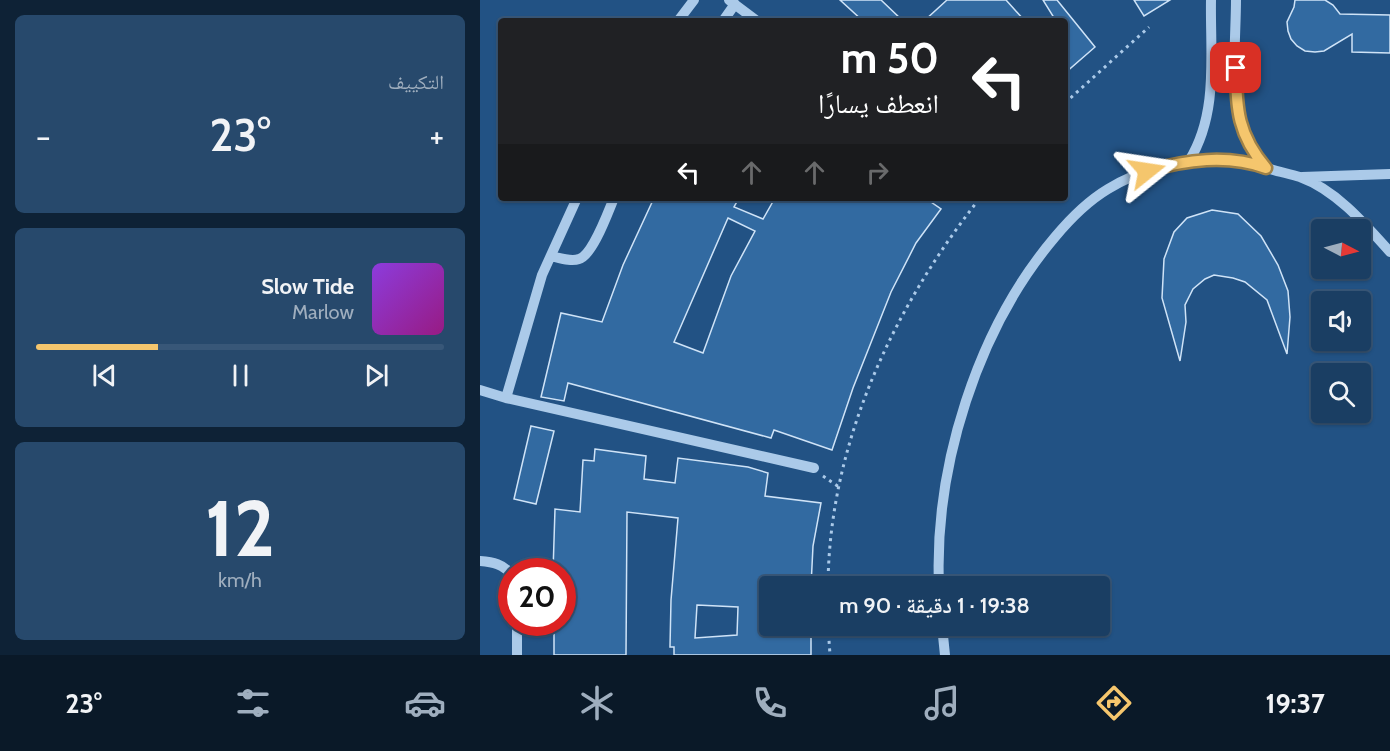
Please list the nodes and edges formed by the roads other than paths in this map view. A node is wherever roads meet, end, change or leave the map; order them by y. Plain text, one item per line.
1 (694, 0) edge
2 (1211, 0) edge
3 (1236, 0) edge
4 (732, 2) edge
5 (680, 18) edge
6 (724, 18) edge
7 (753, 18) edge
8 (1189, 161) junction
9 (1266, 168) junction
10 (1390, 174) edge
11 (1302, 177) junction
12 (576, 201) edge
13 (613, 201) edge
14 (1390, 252) edge
15 (551, 256) junction
16 (480, 390) edge
17 (506, 398) junction
18 (813, 468) road end
19 (480, 561) edge
20 (498, 564) edge
21 (939, 576) edge
22 (517, 636) edge
23 (943, 636) edge
24 (517, 655) edge
25 (945, 655) edge

1 - 5 lane
2 - 8 lane
3 - 9 lane
4 - 6 lane
4 - 7 lane
8 - 9 lane
8 - 21 lane
9 - 11 lane
10 - 11 lane
11 - 14 lane
12 - 15 lane
13 - 15 lane
15 - 17 lane
16 - 17 lane
17 - 18 lane
19 - 20 lane
22 - 24 lane
23 - 25 lane

